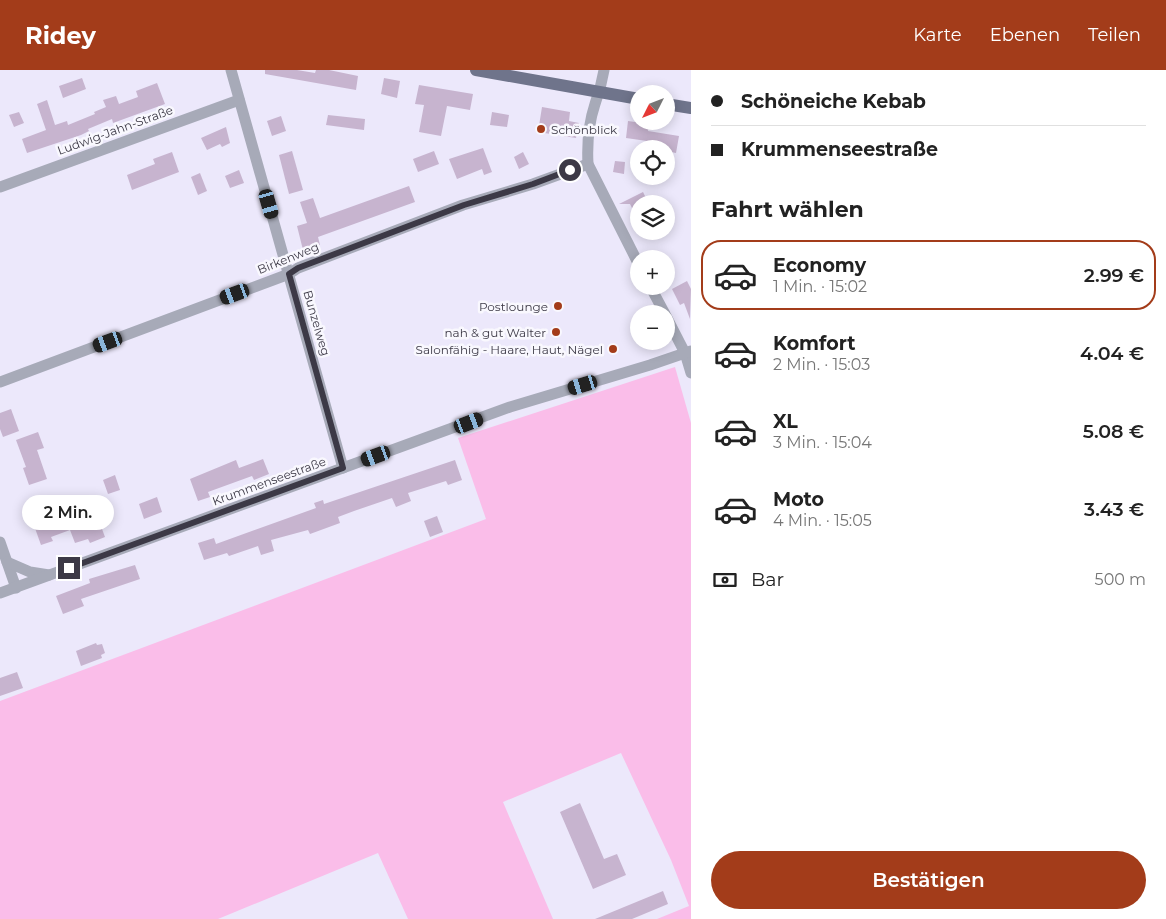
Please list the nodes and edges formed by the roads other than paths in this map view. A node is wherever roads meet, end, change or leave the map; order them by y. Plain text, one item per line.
1 (231, 70) edge
2 (476, 70) edge
3 (604, 70) edge
4 (600, 92) junction
5 (630, 97) edge
6 (239, 100) junction
7 (675, 105) edge
8 (691, 108) edge
9 (588, 164) junction
10 (0, 187) edge
11 (631, 250) edge
12 (289, 274) junction
13 (675, 330) edge
14 (688, 352) edge
15 (691, 373) edge
16 (0, 382) edge
17 (343, 468) junction
18 (0, 542) edge
19 (7, 562) junction
20 (50, 575) junction
21 (16, 588) junction
22 (0, 593) edge

1 - 6 street, Bunzelweg
2 - 4 main road
3 - 4 street
4 - 5 main road
4 - 9 street
6 - 10 street, Ludwig-Jahn-Straße
6 - 12 street, Bunzelweg
7 - 8 main road
9 - 11 street
9 - 12 street, Birkenweg
12 - 16 street, Birkenweg
12 - 17 street, Bunzelweg
13 - 14 street
14 - 15 street
14 - 17 street, Krummenseestraße
17 - 20 street, Krummenseestraße
18 - 19 street
19 - 20 street
19 - 21 street
20 - 21 street, Krummenseestraße
21 - 22 street, Krummenseestraße

